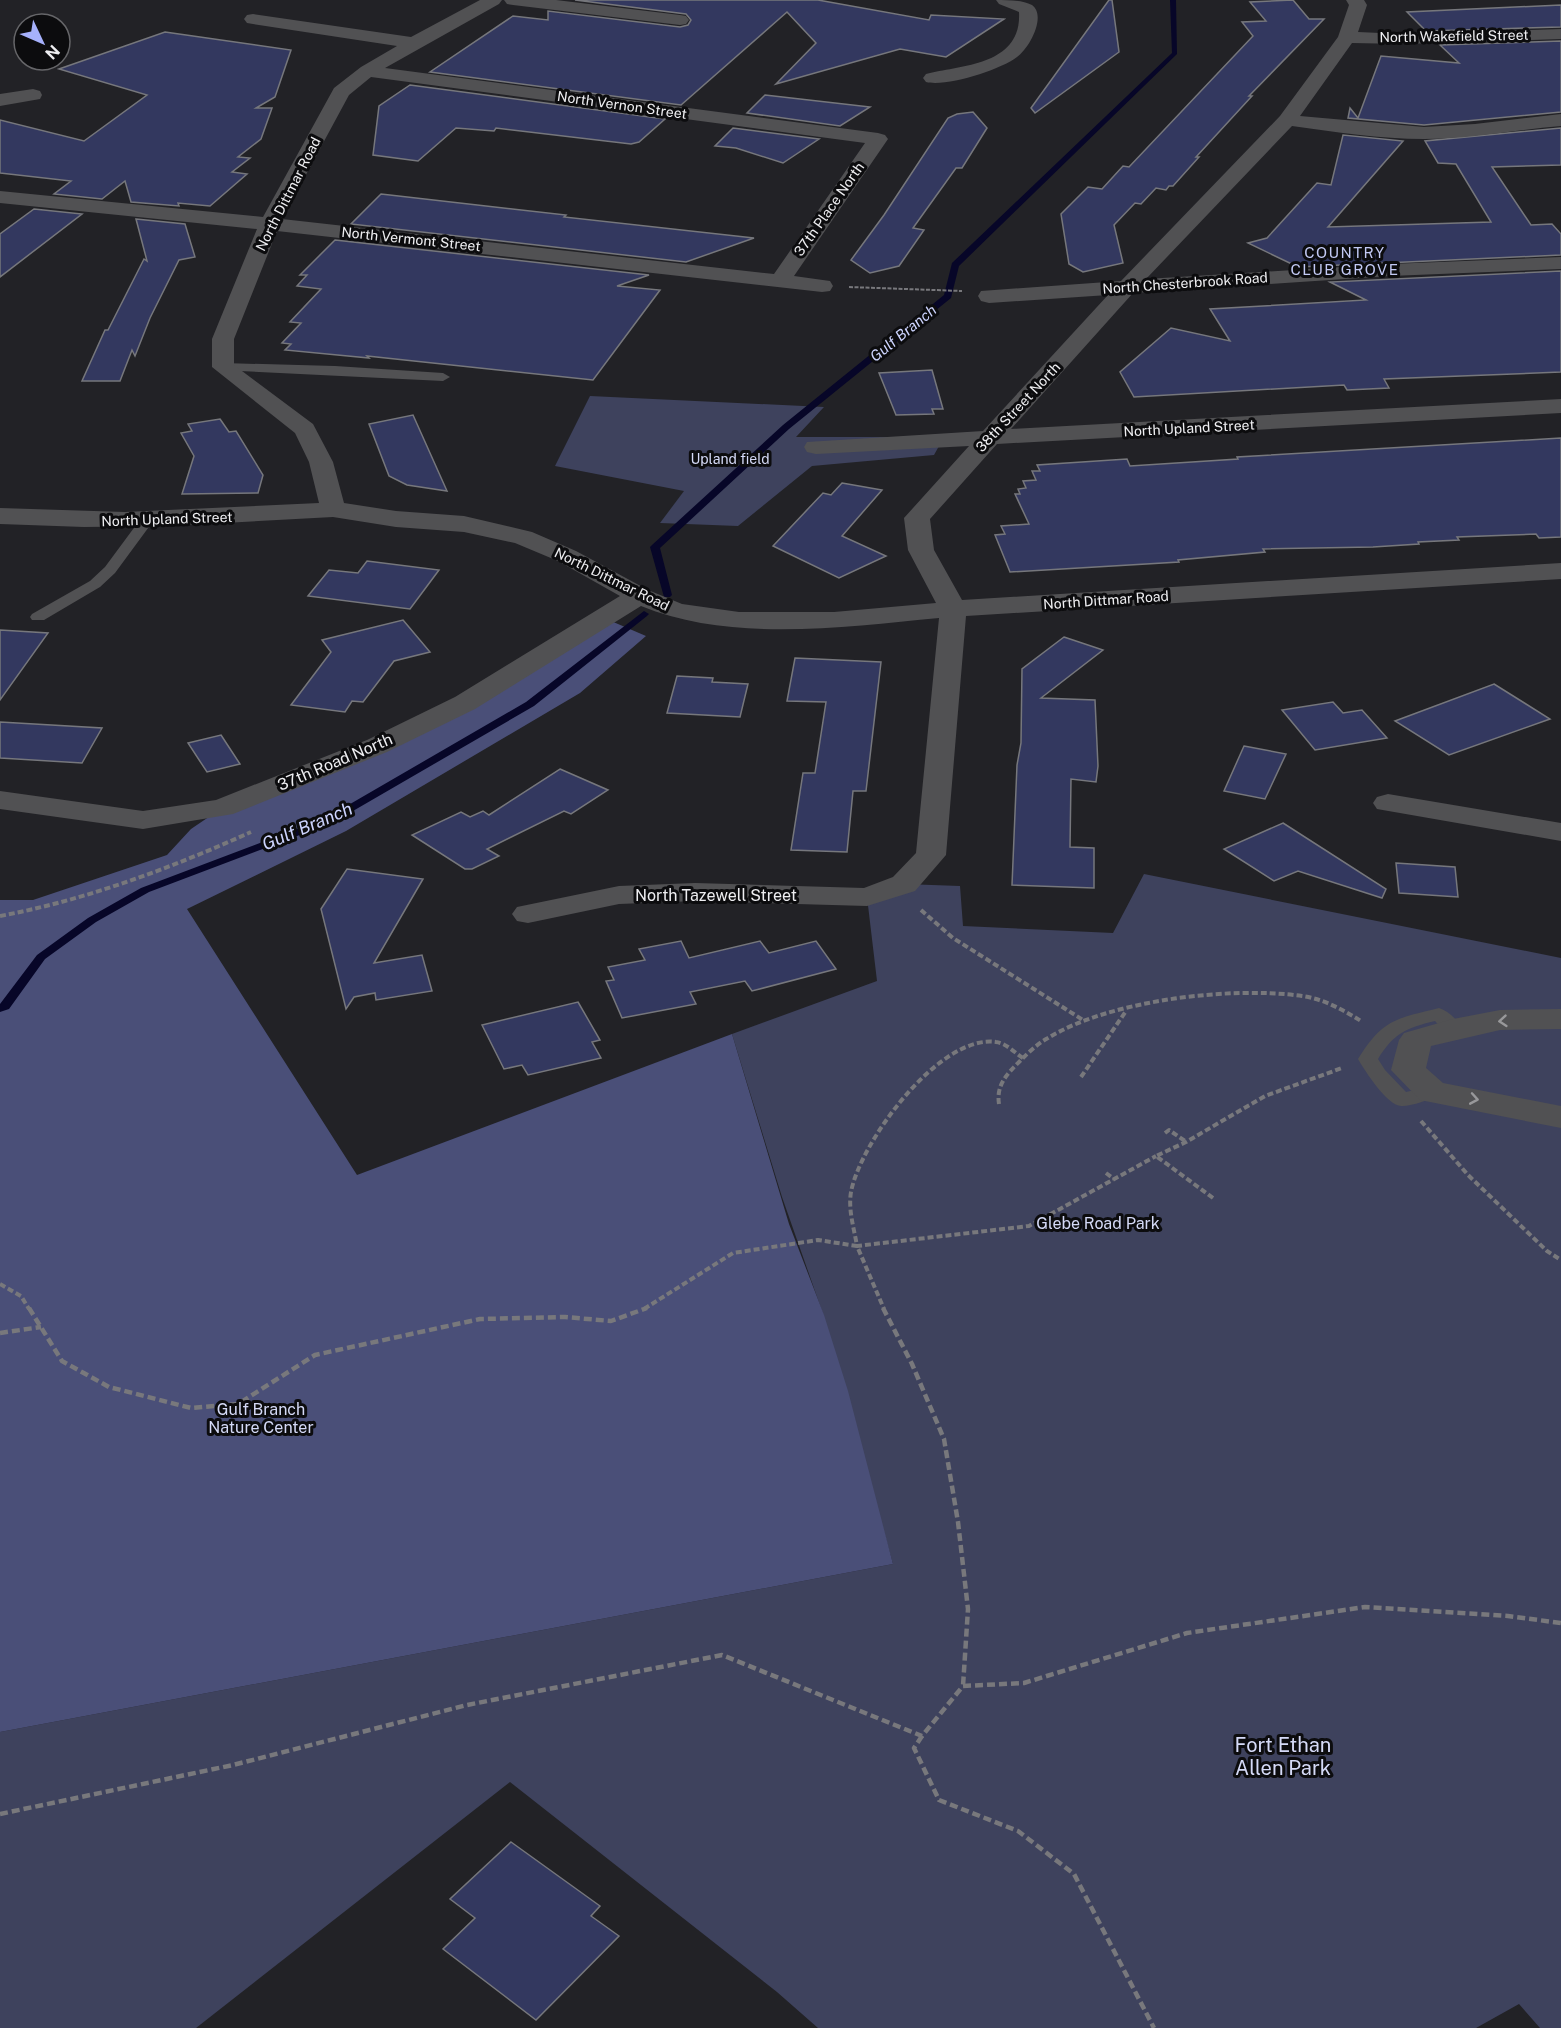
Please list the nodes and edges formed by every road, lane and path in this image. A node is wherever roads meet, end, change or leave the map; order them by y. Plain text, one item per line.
1 (493, 0) edge
2 (513, 0) edge
3 (1005, 0) edge
4 (1355, 0) edge
5 (253, 20) dead end
6 (680, 20) dead end
7 (1561, 34) edge
8 (1347, 37) junction
9 (414, 43) junction
10 (367, 71) junction
11 (932, 78) dead end
12 (33, 95) dead end
13 (0, 100) edge
14 (1287, 120) junction
15 (1561, 120) edge
16 (878, 139) joint
17 (0, 197) edge
18 (269, 225) junction
19 (1561, 263) edge
20 (781, 280) junction
21 (822, 286) joint
22 (1128, 286) junction
23 (968, 291) dead end
24 (989, 296) dead end
25 (223, 367) junction
26 (443, 377) dead end
27 (1561, 406) edge
28 (991, 439) junction
29 (816, 447) dead end
30 (333, 509) junction
31 (0, 516) edge
32 (147, 520) junction
33 (1561, 571) edge
34 (639, 596) junction
35 (953, 609) junction
36 (38, 617) dead end
37 (0, 800) edge
38 (1388, 803) dead end
39 (251, 832) dead end
40 (1561, 832) edge
41 (923, 913) dead end
42 (528, 914) dead end
43 (0, 916) edge
44 (1126, 1010) junction
45 (1561, 1019) edge
46 (1084, 1021) junction
47 (1453, 1029) junction
48 (1382, 1035) junction
49 (1023, 1058) junction
50 (1368, 1059) junction
51 (1081, 1077) dead end
52 (1417, 1096) junction
53 (999, 1104) dead end
54 (1561, 1117) edge
55 (1165, 1133) dead end
56 (1186, 1142) junction
57 (1156, 1156) junction
58 (1106, 1173) dead end
59 (1114, 1179) junction
60 (1213, 1198) dead end
61 (857, 1246) junction
62 (1561, 1260) edge
63 (0, 1284) edge
64 (41, 1327) junction
65 (0, 1333) edge
66 (1561, 1623) edge
67 (963, 1686) junction
68 (922, 1736) junction
69 (0, 1814) edge
70 (1154, 2028) edge

1 - 9 street, North Dittmar Road
2 - 6 street
3 - 11 street
4 - 8 street, 38th Street North
5 - 9 street
7 - 8 street, North Wakefield Street
8 - 14 street, 38th Street North
9 - 10 street, North Dittmar Road
10 - 16 street, North Vernon Street
10 - 18 street, North Dittmar Road
12 - 13 street
14 - 15 street
14 - 22 street, 38th Street North
16 - 20 street, 37th Place North
17 - 18 street, North Vermont Street
18 - 20 street, North Vermont Street
18 - 25 street, North Dittmar Road
19 - 22 street, North Chesterbrook Road
20 - 21 street, North Vermont Street
21 - 23 path
22 - 24 street, North Chesterbrook Road
22 - 28 street, 38th Street North
25 - 26 lane
25 - 30 street
27 - 28 street, North Upland Street
28 - 29 street, North Upland Street
28 - 35 street, 38th Street North
30 - 32 street, North Upland Street
30 - 34 street, North Dittmar Road
31 - 32 street, North Upland Street
32 - 36 lane
33 - 35 street, North Dittmar Road
34 - 35 street, North Dittmar Road
34 - 37 street, 37th Road North
35 - 42 street, North Tazewell Street
38 - 40 street
39 - 43 path
41 - 46 path
44 - 46 path
44 - 48 path
44 - 51 path
45 -> 47 street
46 - 49 path
47 - 48 lane
47 - 52 street
48 - 50 lane
49 - 53 path
49 - 61 path
50 - 52 lane
50 - 56 path
52 -> 54 street
52 - 62 path
55 - 56 path
56 - 57 path
57 - 59 path
57 - 60 path
58 - 59 path
59 - 61 path
61 - 64 path
61 - 67 path
63 - 64 path
64 - 65 path
66 - 67 path
67 - 68 path
68 - 69 path
68 - 70 path

